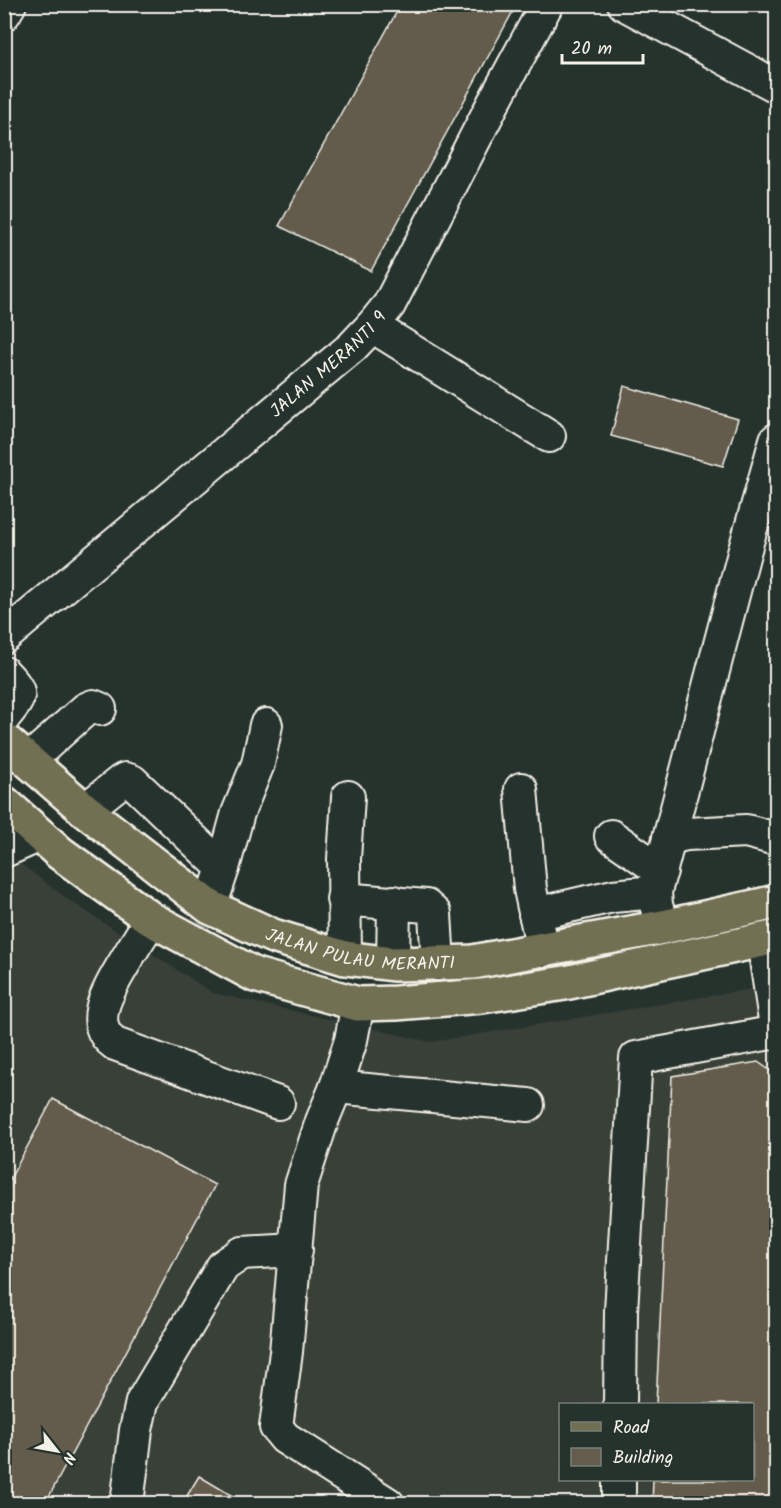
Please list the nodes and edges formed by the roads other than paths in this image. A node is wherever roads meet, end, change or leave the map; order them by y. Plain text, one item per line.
1 (10, 4) edge
2 (547, 4) edge
3 (624, 4) edge
4 (4, 15) edge
5 (777, 86) edge
6 (372, 326) junction
7 (549, 436) dead end
8 (777, 440) edge
9 (4, 637) edge
10 (4, 673) edge
11 (100, 709) dead end
12 (4, 717) edge
13 (266, 725) dead end
14 (17, 750) edge
15 (521, 789) dead end
16 (348, 797) dead end
17 (4, 803) edge
18 (85, 810) junction
19 (40, 835) junction
20 (611, 836) dead end
21 (669, 838) junction
22 (777, 839) edge
23 (4, 851) edge
24 (223, 868) junction
25 (658, 882) junction
26 (343, 899) junction
27 (394, 902) junction
28 (777, 902) edge
29 (210, 907) junction
30 (535, 914) junction
31 (151, 919) junction
32 (663, 927) junction
33 (770, 939) edge
34 (543, 950) junction
35 (345, 958) junction
36 (393, 964) junction
37 (438, 964) junction
38 (358, 1004) junction
39 (777, 1027) edge
40 (777, 1032) edge
41 (336, 1087) junction
42 (278, 1103) dead end
43 (528, 1105) dead end
44 (296, 1250) junction
45 (620, 1403) edge
46 (619, 1481) edge
47 (127, 1503) edge
48 (388, 1503) edge
49 (619, 1503) edge

1 - 4 street
2 - 6 street, JALAN MERANTI 9
3 - 5 street
6 - 7 street
6 - 9 street, JALAN MERANTI 9
8 - 21 street
10 - 12 street
11 - 14 street
13 - 24 street
14 - 18 main road, JALAN PULAU MERANTI
15 - 30 street
16 - 26 street
17 - 19 main road, JALAN PULAU MERANTI
18 - 24 street
18 - 29 main road, JALAN PULAU MERANTI
19 - 23 street
19 - 31 main road, JALAN PULAU MERANTI
20 - 25 street
21 - 22 street
21 - 25 street
24 - 29 street
25 - 30 street
25 - 32 street
26 - 27 street
26 - 35 street
27 - 36 street
27 - 37 street
28 - 32 main road, JALAN PULAU MERANTI
29 - 35 main road, JALAN PULAU MERANTI
30 - 34 street
31 - 38 main road, JALAN PULAU MERANTI
31 - 42 street
32 - 34 main road, JALAN PULAU MERANTI
33 - 38 main road, JALAN PULAU MERANTI
33 - 39 street
34 - 37 main road, JALAN PULAU MERANTI
35 - 36 main road, JALAN PULAU MERANTI
36 - 37 main road, JALAN PULAU MERANTI
38 - 41 street
40 - 45 street
41 - 43 street
41 - 44 street
44 - 47 street
44 - 48 street
46 - 49 street

